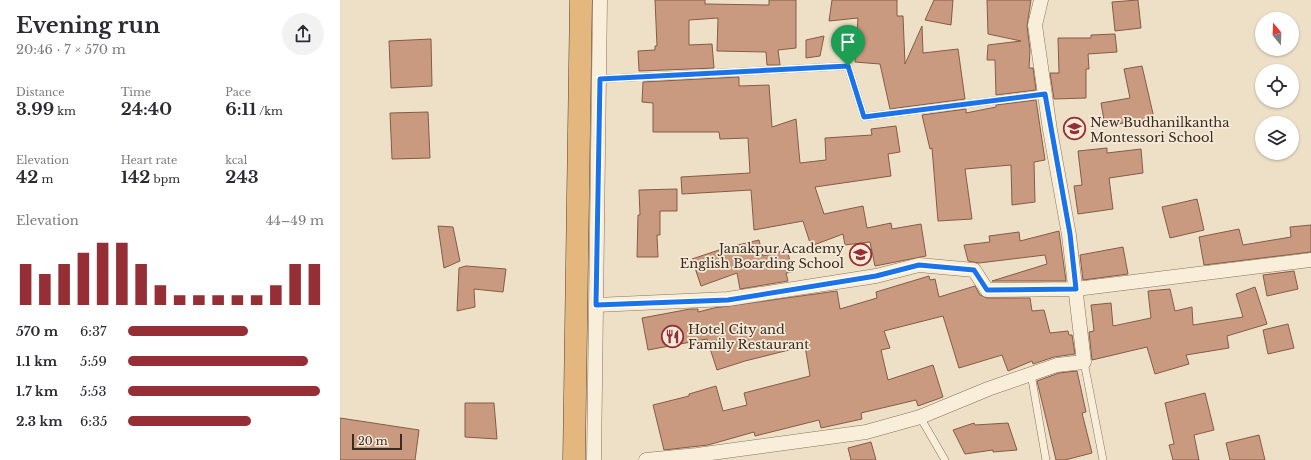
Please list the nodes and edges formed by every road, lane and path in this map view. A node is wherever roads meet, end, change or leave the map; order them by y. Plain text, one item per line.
1 (581, 0) edge
2 (600, 0) edge
3 (1041, 0) edge
4 (600, 79) junction
5 (1045, 94) junction
6 (1311, 260) edge
7 (1076, 289) junction
8 (596, 305) junction
9 (1084, 362) junction
10 (1031, 374) junction
11 (920, 417) junction
12 (574, 460) edge
13 (594, 460) edge
14 (646, 460) edge
15 (945, 460) edge
16 (1046, 460) edge
17 (1103, 460) edge

1 - 12 highway
2 - 4 street
3 - 5 street
4 - 5 lane
4 - 8 street
5 - 7 street
6 - 7 street
7 - 8 street
7 - 9 street
8 - 13 street
9 - 10 street
9 - 17 lane
10 - 11 street
10 - 16 lane
11 - 14 street
11 - 15 lane

